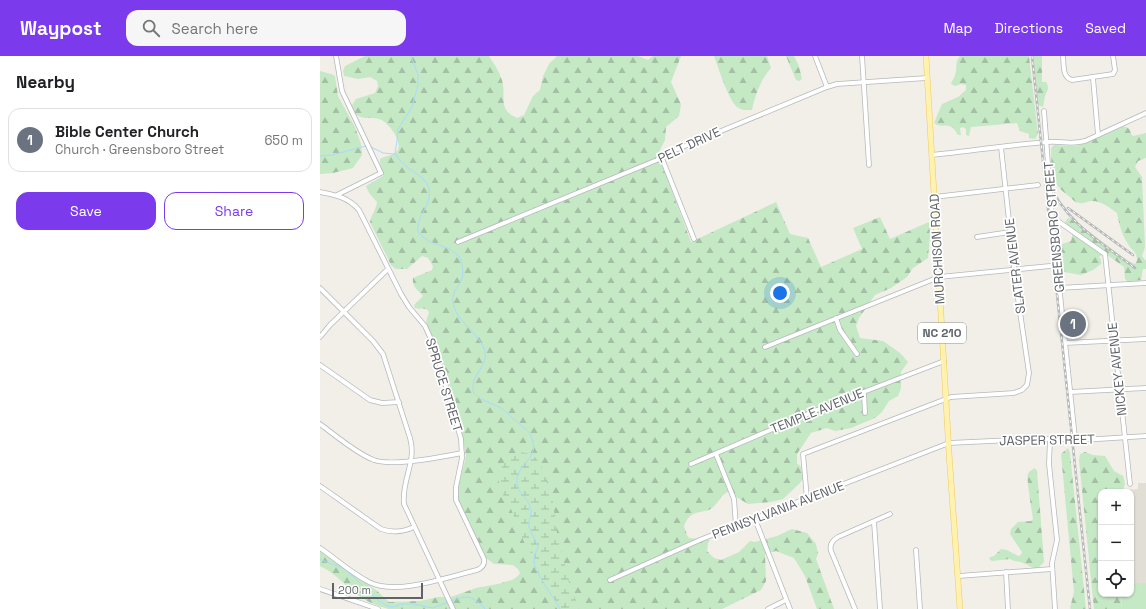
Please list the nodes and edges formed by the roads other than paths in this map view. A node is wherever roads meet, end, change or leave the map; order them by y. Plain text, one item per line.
1 (336, 56) edge
2 (815, 56) edge
3 (862, 56) edge
4 (926, 56) edge
5 (1063, 56) edge
6 (1113, 56) edge
7 (927, 78) junction
8 (1093, 78) junction
9 (864, 82) junction
10 (827, 87) junction
11 (1044, 112) dead end
12 (1146, 113) edge
13 (1098, 135) junction
14 (1046, 142) junction
15 (1002, 147) junction
16 (932, 155) junction
17 (661, 156) junction
18 (869, 165) dead end
19 (1038, 185) dead end
20 (1006, 189) junction
21 (320, 192) edge
22 (336, 195) junction
23 (934, 197) junction
24 (1052, 217) junction
25 (1010, 232) junction
26 (977, 237) dead end
27 (694, 238) dead end
28 (458, 242) dead end
29 (1050, 266) dead end
30 (388, 269) junction
31 (1015, 270) junction
32 (939, 277) junction
33 (1146, 283) edge
34 (1109, 286) junction
35 (320, 288) edge
36 (1060, 288) junction
37 (344, 312) junction
38 (836, 318) junction
39 (320, 337) edge
40 (1146, 339) edge
41 (1114, 341) junction
42 (1065, 343) junction
43 (765, 347) dead end
44 (857, 354) dead end
45 (944, 361) junction
46 (320, 364) edge
47 (1146, 388) edge
48 (1120, 389) junction
49 (864, 392) junction
50 (1070, 392) junction
51 (946, 399) junction
52 (399, 402) junction
53 (865, 413) dead end
54 (320, 424) edge
55 (1146, 436) edge
56 (1075, 438) junction
57 (1124, 438) junction
58 (1050, 439) junction
59 (949, 443) junction
60 (462, 453) junction
61 (716, 454) junction
62 (412, 460) junction
63 (692, 464) dead end
64 (1130, 484) dead end
65 (320, 486) edge
66 (807, 499) junction
67 (890, 514) dead end
68 (755, 519) junction
69 (874, 522) junction
70 (736, 526) junction
71 (414, 527) junction
72 (320, 548) edge
73 (916, 550) dead end
74 (1052, 569) junction
75 (1006, 572) junction
76 (959, 576) junction
77 (439, 579) junction
78 (610, 580) dead end
79 (320, 589) edge
80 (786, 600) junction
81 (378, 609) edge
82 (453, 609) edge
83 (768, 609) edge
84 (790, 609) edge
85 (855, 609) edge
86 (880, 609) edge
87 (920, 609) edge
88 (960, 609) edge
89 (1008, 609) edge
90 (1056, 609) edge

1 - 22 street
2 - 10 street
3 - 9 street
4 - 7 main road, MURCHISON ROAD / NC 210
5 - 8 street
6 - 8 street
7 - 9 street, PELT DRIVE
7 - 16 main road, MURCHISON ROAD / NC 210
8 - 13 street
9 - 10 street, PELT DRIVE
9 - 18 street
10 - 17 street, PELT DRIVE
11 - 14 street, GREENSBORO STREET
12 - 13 street
13 - 14 street
14 - 15 street
14 - 24 street, GREENSBORO STREET
15 - 16 street
15 - 20 street, SLATER AVENUE
16 - 23 main road, MURCHISON ROAD / NC 210
17 - 27 street
17 - 28 street, PELT DRIVE
19 - 20 street
20 - 23 street
20 - 25 street, SLATER AVENUE
21 - 22 street, SPRUCE STREET
22 - 30 street, SPRUCE STREET
23 - 32 main road, MURCHISON ROAD / NC 210
24 - 34 street, NICKEY AVENUE
24 - 36 street, GREENSBORO STREET
25 - 26 street
25 - 31 street, SLATER AVENUE
29 - 31 street
30 - 37 street
30 - 60 street, SPRUCE STREET
31 - 32 street
31 - 51 street, SLATER AVENUE
32 - 38 street
32 - 45 main road, MURCHISON ROAD / NC 210
33 - 34 street
34 - 36 street
34 - 41 street, NICKEY AVENUE
35 - 37 street
36 - 42 street, GREENSBORO STREET
37 - 39 street
37 - 52 street
38 - 43 street
38 - 44 street
40 - 41 street
41 - 42 street
41 - 48 street, NICKEY AVENUE
42 - 50 street, GREENSBORO STREET
45 - 49 street, TEMPLE AVENUE
45 - 51 main road, MURCHISON ROAD / NC 210
46 - 52 street
47 - 48 street
48 - 50 street
48 - 57 street, NICKEY AVENUE
49 - 53 street
49 - 61 street, TEMPLE AVENUE
50 - 56 street, GREENSBORO STREET
51 - 59 main road, MURCHISON ROAD / NC 210
51 - 66 street
52 - 62 street
54 - 62 street
55 - 57 street, JASPER STREET
56 - 57 street, JASPER STREET
56 - 58 street, JASPER STREET
57 - 64 street, NICKEY AVENUE
58 - 59 street, JASPER STREET
58 - 74 street
59 - 66 street, PENNSYLVANIA AVENUE
59 - 76 main road, MURCHISON ROAD / NC 210
60 - 62 street
60 - 77 street, SPRUCE STREET
61 - 63 street, TEMPLE AVENUE
61 - 70 street
62 - 71 street
65 - 71 street
66 - 68 street, PENNSYLVANIA AVENUE
67 - 69 street
68 - 70 street, PENNSYLVANIA AVENUE
68 - 80 street
69 - 85 street
69 - 86 street
70 - 78 street, PENNSYLVANIA AVENUE
71 - 77 street
72 - 77 street
73 - 87 street
74 - 75 street
74 - 90 street
75 - 76 street
75 - 89 street
76 - 88 main road, MURCHISON ROAD / NC 210
77 - 82 street
79 - 81 street
80 - 83 street
80 - 84 street

